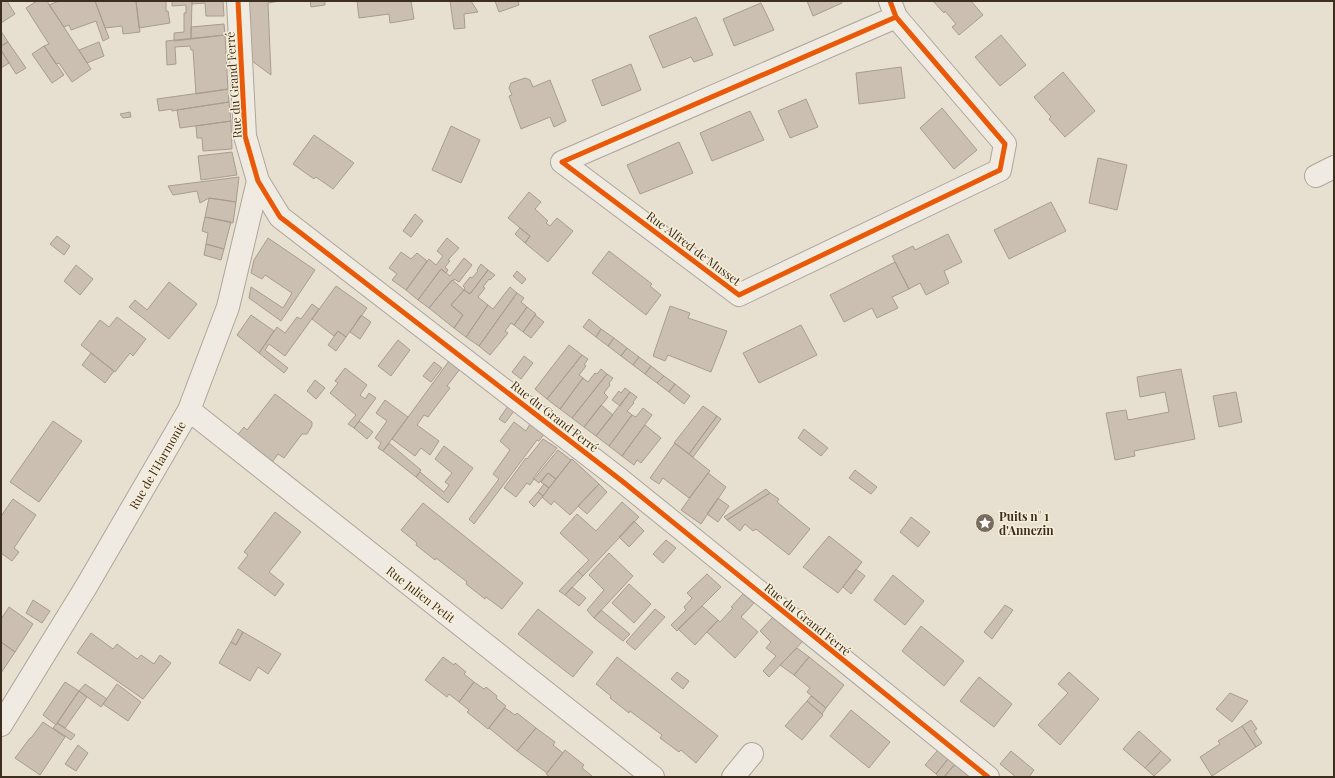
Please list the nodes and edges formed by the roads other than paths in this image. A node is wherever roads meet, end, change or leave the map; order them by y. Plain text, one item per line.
1 (238, 1) edge
2 (893, 9) edge
3 (258, 181) junction
4 (189, 410) junction
5 (1, 724) edge
6 (752, 754) dead end
7 (653, 777) edge
8 (733, 777) edge
9 (988, 777) edge

1 - 3 street, Rue du Grand Ferré
2 - 2 street, Rue Alfred de Musset
3 - 4 street, Rue de l'Harmonie
3 - 9 street, Rue du Grand Ferré
4 - 5 street, Rue de l'Harmonie
4 - 7 street, Rue Julien Petit
6 - 8 street

